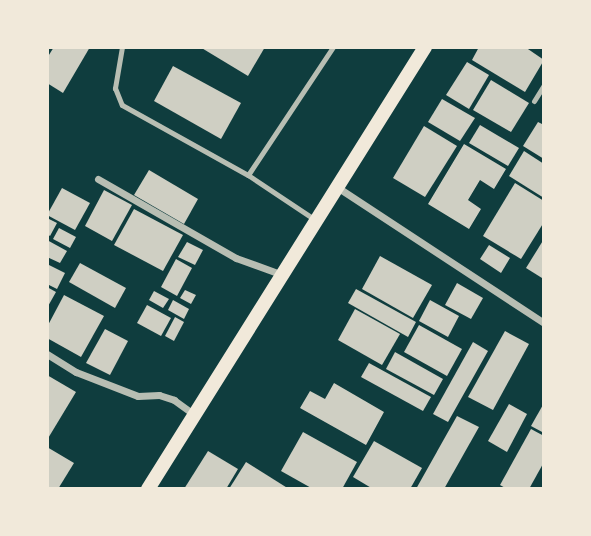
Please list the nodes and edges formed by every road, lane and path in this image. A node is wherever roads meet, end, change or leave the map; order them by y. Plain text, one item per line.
1 (122, 47) edge
2 (333, 47) edge
3 (418, 50) edge
4 (544, 85) edge
5 (534, 102) dead end
6 (248, 175) junction
7 (98, 179) dead end
8 (337, 187) junction
9 (316, 220) junction
10 (283, 275) junction
11 (544, 323) edge
12 (47, 354) edge
13 (195, 416) junction
14 (148, 489) edge

1 - 6 lane
2 - 6 lane
3 - 8 main road
4 - 5 lane
6 - 9 lane
7 - 10 street
8 - 9 main road
8 - 11 street
9 - 10 main road
10 - 13 main road
12 - 13 street
13 - 14 main road

